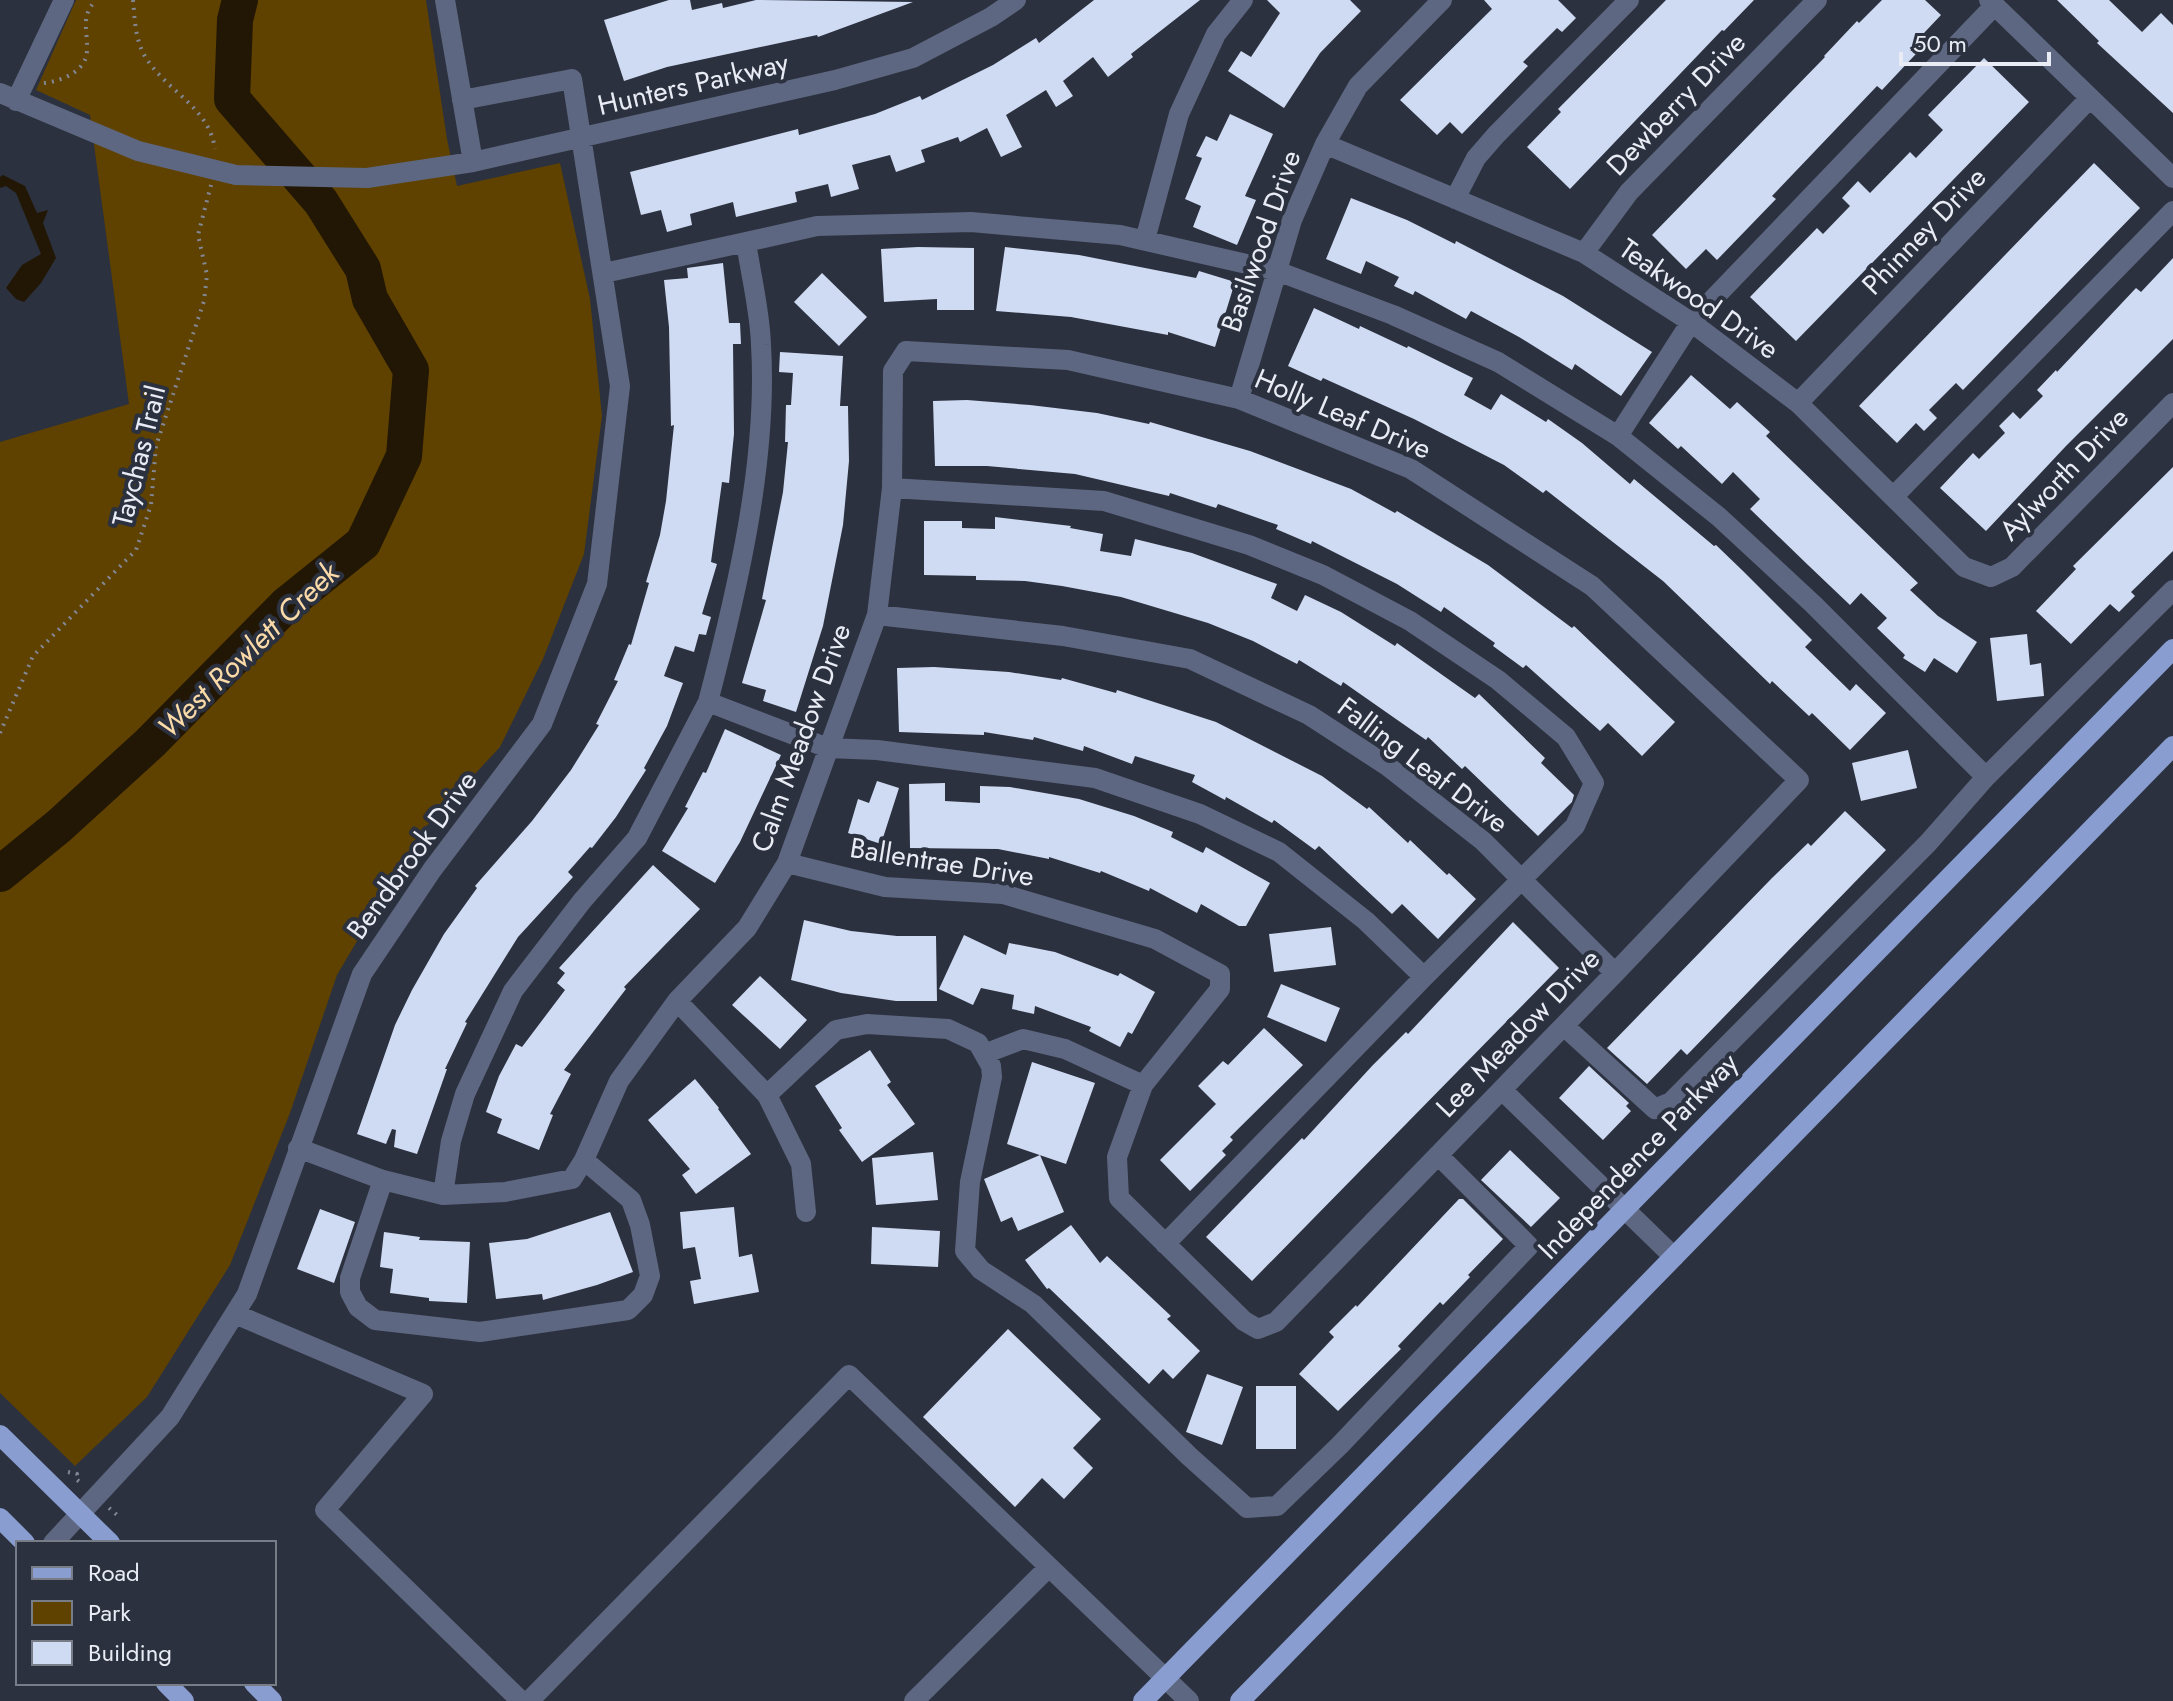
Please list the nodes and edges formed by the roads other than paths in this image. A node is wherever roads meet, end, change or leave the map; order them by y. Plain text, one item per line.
1 (64, 0) edge
2 (445, 0) edge
3 (1016, 0) edge
4 (1243, 0) edge
5 (1442, 0) edge
6 (1629, 0) edge
7 (1817, 0) edge
8 (1992, 3) edge
9 (8, 97) edge
10 (2090, 98) junction
11 (462, 100) junction
12 (583, 137) junction
13 (1325, 144) junction
14 (473, 162) junction
15 (2173, 178) edge
16 (1455, 199) junction
17 (2173, 211) edge
18 (1145, 240) junction
19 (746, 242) junction
20 (1584, 253) junction
21 (1277, 271) junction
22 (604, 273) junction
23 (1691, 322) junction
24 (906, 351) joint
25 (1239, 399) junction
26 (1798, 403) junction
27 (2173, 403) edge
28 (1618, 436) junction
29 (892, 488) junction
30 (1894, 496) junction
31 (1991, 577) joint
32 (2173, 590) edge
33 (877, 615) junction
34 (2173, 649) edge
35 (708, 702) junction
36 (2173, 746) edge
37 (828, 748) junction
38 (1986, 777) junction
39 (1799, 780) joint
40 (787, 863) junction
41 (1521, 879) junction
42 (1615, 973) junction
43 (1424, 977) junction
44 (677, 1001) junction
45 (1564, 1026) junction
46 (984, 1054) junction
47 (1143, 1085) junction
48 (1502, 1090) junction
49 (767, 1095) junction
50 (298, 1148) junction
51 (1438, 1155) junction
52 (584, 1160) junction
53 (383, 1180) junction
54 (443, 1195) junction
55 (1625, 1209) junction
56 (806, 1212) dead end
57 (1165, 1244) junction
58 (1674, 1257) junction
59 (235, 1314) junction
60 (0, 1435) edge
61 (81, 1515) junction
62 (0, 1518) edge
63 (23, 1541) edge
64 (55, 1541) edge
65 (108, 1541) edge
66 (1049, 1567) junction
67 (1165, 1678) junction
68 (168, 1685) edge
69 (256, 1685) edge
70 (184, 1701) edge
71 (272, 1701) edge
72 (521, 1701) edge
73 (529, 1701) edge
74 (914, 1701) edge
75 (1143, 1701) edge
76 (1189, 1701) edge
77 (1240, 1701) edge

1 - 9 street
2 - 11 street
3 - 12 street, Hunters Parkway
4 - 18 street
5 - 13 street, Basilwood Drive
6 - 16 street
7 - 20 street, Dewberry Drive
8 - 10 street
8 - 23 street
9 - 14 street, Hunters Parkway
10 - 15 street
10 - 26 street, Phinney Drive
11 - 12 street, Bendbrook Drive
11 - 14 street
12 - 14 street, Hunters Parkway
12 - 22 street, Bendbrook Drive
13 - 16 street, Teakwood Drive
13 - 21 street, Basilwood Drive
16 - 20 street, Teakwood Drive
17 - 30 street
18 - 19 street
18 - 21 street
19 - 22 street
19 - 35 street
20 - 23 street, Teakwood Drive
21 - 25 street, Basilwood Drive
21 - 28 street
22 - 50 street, Bendbrook Drive
23 - 26 street, Teakwood Drive
23 - 28 street
24 - 25 street, Holly Leaf Drive
24 - 29 street, Calm Meadow Drive
25 - 39 street, Holly Leaf Drive
26 - 30 street, Teakwood Drive
27 - 31 street, Aylworth Drive
28 - 38 street
29 - 33 street, Calm Meadow Drive
29 - 41 street
30 - 31 street, Teakwood Drive
32 - 38 street
33 - 37 street, Calm Meadow Drive
33 - 41 street, Falling Leaf Drive
34 - 55 main road, Independence Parkway
35 - 37 street
35 - 54 street
36 - 58 main road
37 - 40 street, Calm Meadow Drive
37 - 43 street
38 - 45 street
39 - 42 street, Lee Meadow Drive
40 - 44 street, Calm Meadow Drive
40 - 47 street, Ballentrae Drive
41 - 42 street, Falling Leaf Drive
41 - 43 street
42 - 45 street, Lee Meadow Drive
43 - 57 street
44 - 49 street
44 - 52 street, Calm Meadow Drive
45 - 48 street, Lee Meadow Drive
46 - 47 street
46 - 49 street
46 - 51 street
47 - 57 street
48 - 51 street, Lee Meadow Drive
48 - 55 street
49 - 56 street
50 - 53 street
50 - 59 street, Bendbrook Drive
51 - 57 street, Lee Meadow Drive
52 - 53 street
52 - 54 street, Calm Meadow Drive
53 - 54 street
55 - 58 street
55 - 67 main road, Independence Parkway
58 - 77 main road
59 - 61 street, Bendbrook Drive
59 - 72 street
60 - 61 main road
61 - 64 street, Bendbrook Drive
61 - 65 main road
62 - 63 main road
66 - 67 street
66 - 73 street
66 - 74 street
67 - 75 main road, Independence Parkway
67 - 76 street
68 - 70 main road
69 - 71 main road

